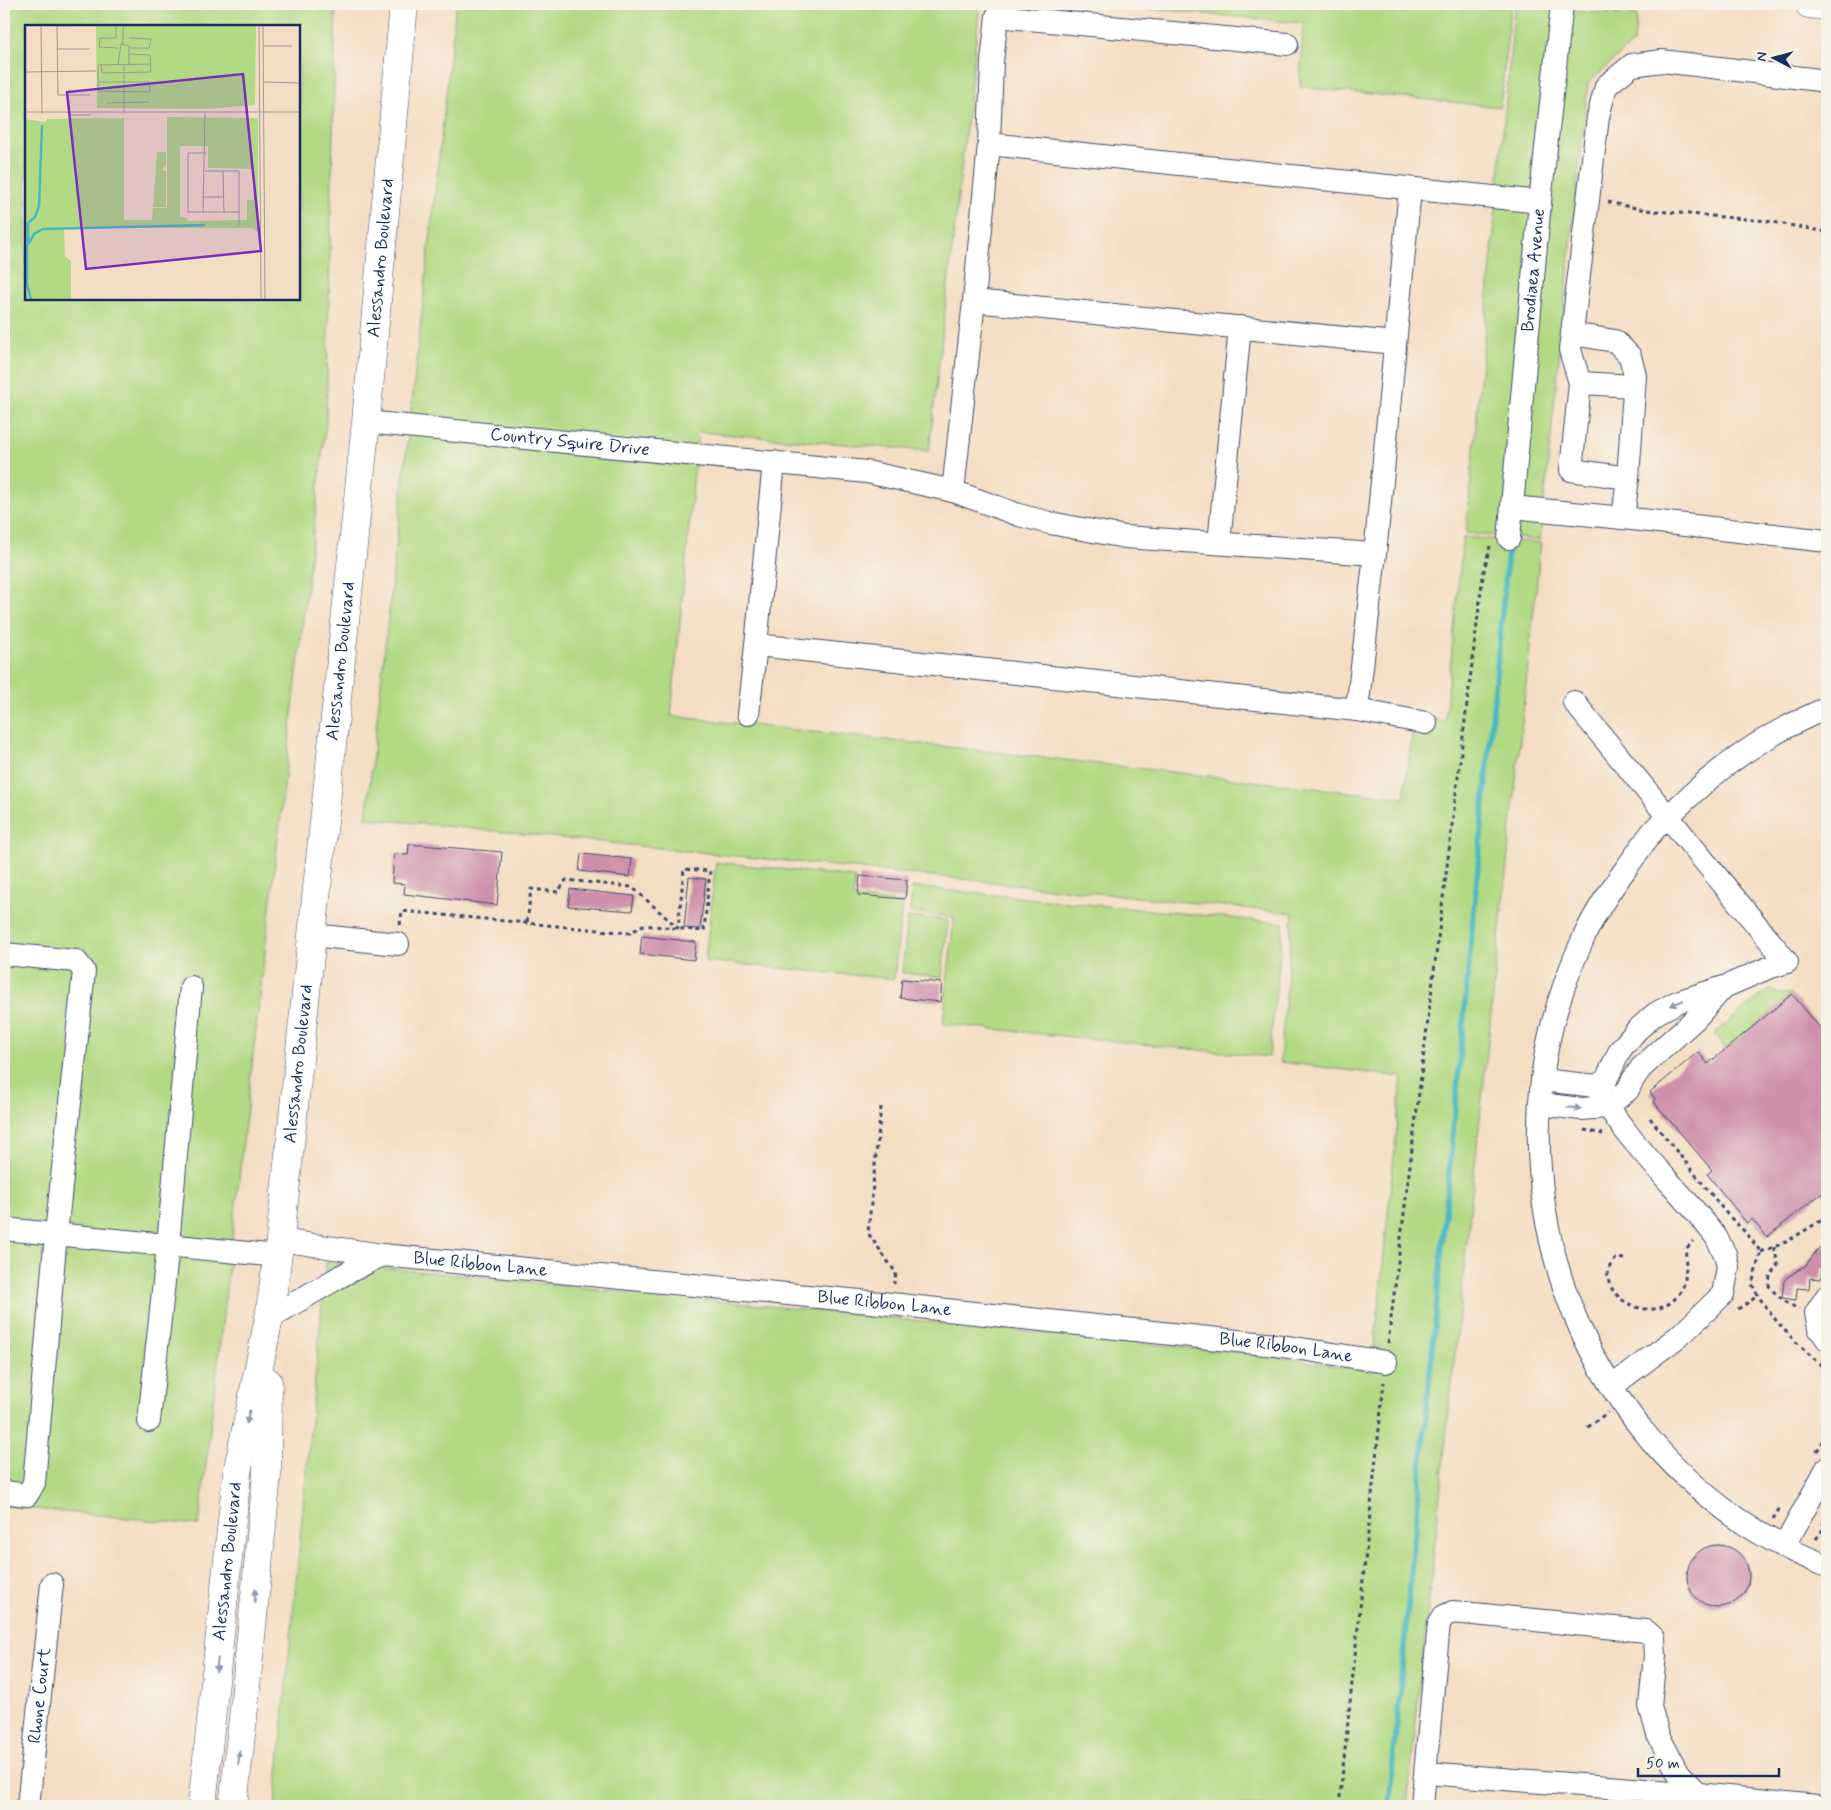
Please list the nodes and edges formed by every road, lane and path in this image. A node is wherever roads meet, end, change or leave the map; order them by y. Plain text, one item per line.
1 (404, 4) edge
2 (1562, 4) edge
3 (1810, 4) edge
4 (1827, 6) edge
5 (1287, 44) dead end
6 (1827, 81) edge
7 (989, 144) junction
8 (1410, 189) junction
9 (1588, 198) junction
10 (1540, 202) junction
11 (1827, 232) edge
12 (974, 301) junction
13 (1240, 327) junction
14 (1572, 334) junction
15 (1395, 343) junction
16 (1580, 383) junction
17 (1634, 386) junction
18 (366, 422) junction
19 (774, 462) junction
20 (1628, 478) junction
21 (953, 491) junction
22 (1512, 507) junction
23 (1623, 518) junction
24 (1501, 539) joint
25 (1827, 541) edge
26 (1219, 543) junction
27 (1375, 554) junction
28 (756, 645) junction
29 (1574, 702) dead end
30 (1827, 708) edge
31 (1357, 710) junction
32 (748, 714) dead end
33 (1426, 723) dead end
34 (1668, 817) junction
35 (527, 923) junction
36 (678, 928) junction
37 (312, 935) junction
38 (398, 944) joint
39 (4, 954) edge
40 (191, 987) dead end
41 (1724, 987) junction
42 (1542, 1080) junction
43 (1596, 1086) junction
44 (1540, 1104) junction
45 (881, 1107) dead end
46 (1607, 1107) junction
47 (1727, 1214) dead end
48 (1827, 1218) edge
49 (1710, 1228) junction
50 (4, 1229) edge
51 (56, 1234) junction
52 (168, 1245) junction
53 (1774, 1247) junction
54 (279, 1248) junction
55 (1761, 1252) dead end
56 (382, 1256) junction
57 (1624, 1258) dead end
58 (891, 1304) junction
59 (1822, 1304) edge
60 (269, 1318) junction
61 (1827, 1339) edge
62 (1386, 1362) junction
63 (1611, 1388) junction
64 (149, 1421) dead end
65 (1827, 1468) edge
66 (4, 1492) edge
67 (1784, 1546) junction
68 (1827, 1566) edge
69 (52, 1584) dead end
70 (1426, 1773) junction
71 (1700, 1800) edge
72 (28, 1806) edge
73 (202, 1806) edge
74 (233, 1806) edge
75 (1339, 1806) edge
76 (1422, 1806) edge
77 (1816, 1806) edge

1 - 18 main road, Alessandro Boulevard
2 - 10 street, Brodiaea Avenue
3 - 4 main road
5 - 7 street
6 - 9 street
7 - 8 street
7 - 12 street
8 - 10 street
8 - 15 street
9 - 11 path
9 - 14 street
10 - 22 street, Brodiaea Avenue
12 - 13 street
12 - 21 street
13 - 15 street
13 - 26 street
14 - 16 street
14 - 17 street
15 - 27 street
16 - 17 street
16 - 20 street
17 - 20 street
18 - 19 street, Country Squire Drive
18 - 37 main road, Alessandro Boulevard
19 - 21 street, Country Squire Drive
19 - 28 street
20 - 23 street
21 - 26 street, Country Squire Drive
22 - 23 street
22 - 24 street, Brodiaea Avenue
23 - 25 street
24 - 62 path
26 - 27 street, Country Squire Drive
27 - 31 street
28 - 31 street
28 - 32 street
29 - 34 street
30 - 34 street
31 - 33 street
34 - 41 street
34 - 42 street
35 - 36 path
35 - 36 path
35 - 38 path
36 - 36 path
37 - 38 street
37 - 54 main road, Alessandro Boulevard
39 - 51 street
40 - 52 street
41 -> 43 street
41 - 46 street
42 - 43 street
42 - 44 street
43 - 46 street
44 -> 46 street
44 - 63 street
45 - 58 path
46 - 49 street
47 - 49 path
48 - 53 path
49 - 57 path
49 - 63 street
50 - 51 street, Blue Ribbon Lane
51 - 52 street, Blue Ribbon Lane
51 - 66 street
52 - 54 street, Blue Ribbon Lane
52 - 64 street
53 - 55 path
53 - 59 path
54 - 56 street, Blue Ribbon Lane
54 - 60 main road, Alessandro Boulevard
56 - 58 street, Blue Ribbon Lane
56 - 60 street
58 - 62 street, Blue Ribbon Lane
59 - 61 street
60 -> 73 main road, Alessandro Boulevard
74 -> 60 main road, Alessandro Boulevard
62 - 75 path
63 - 67 street
65 - 67 street
67 - 68 street
69 - 72 street, Rhone Court
70 - 71 street
70 - 71 street
70 - 76 street
71 - 77 street

